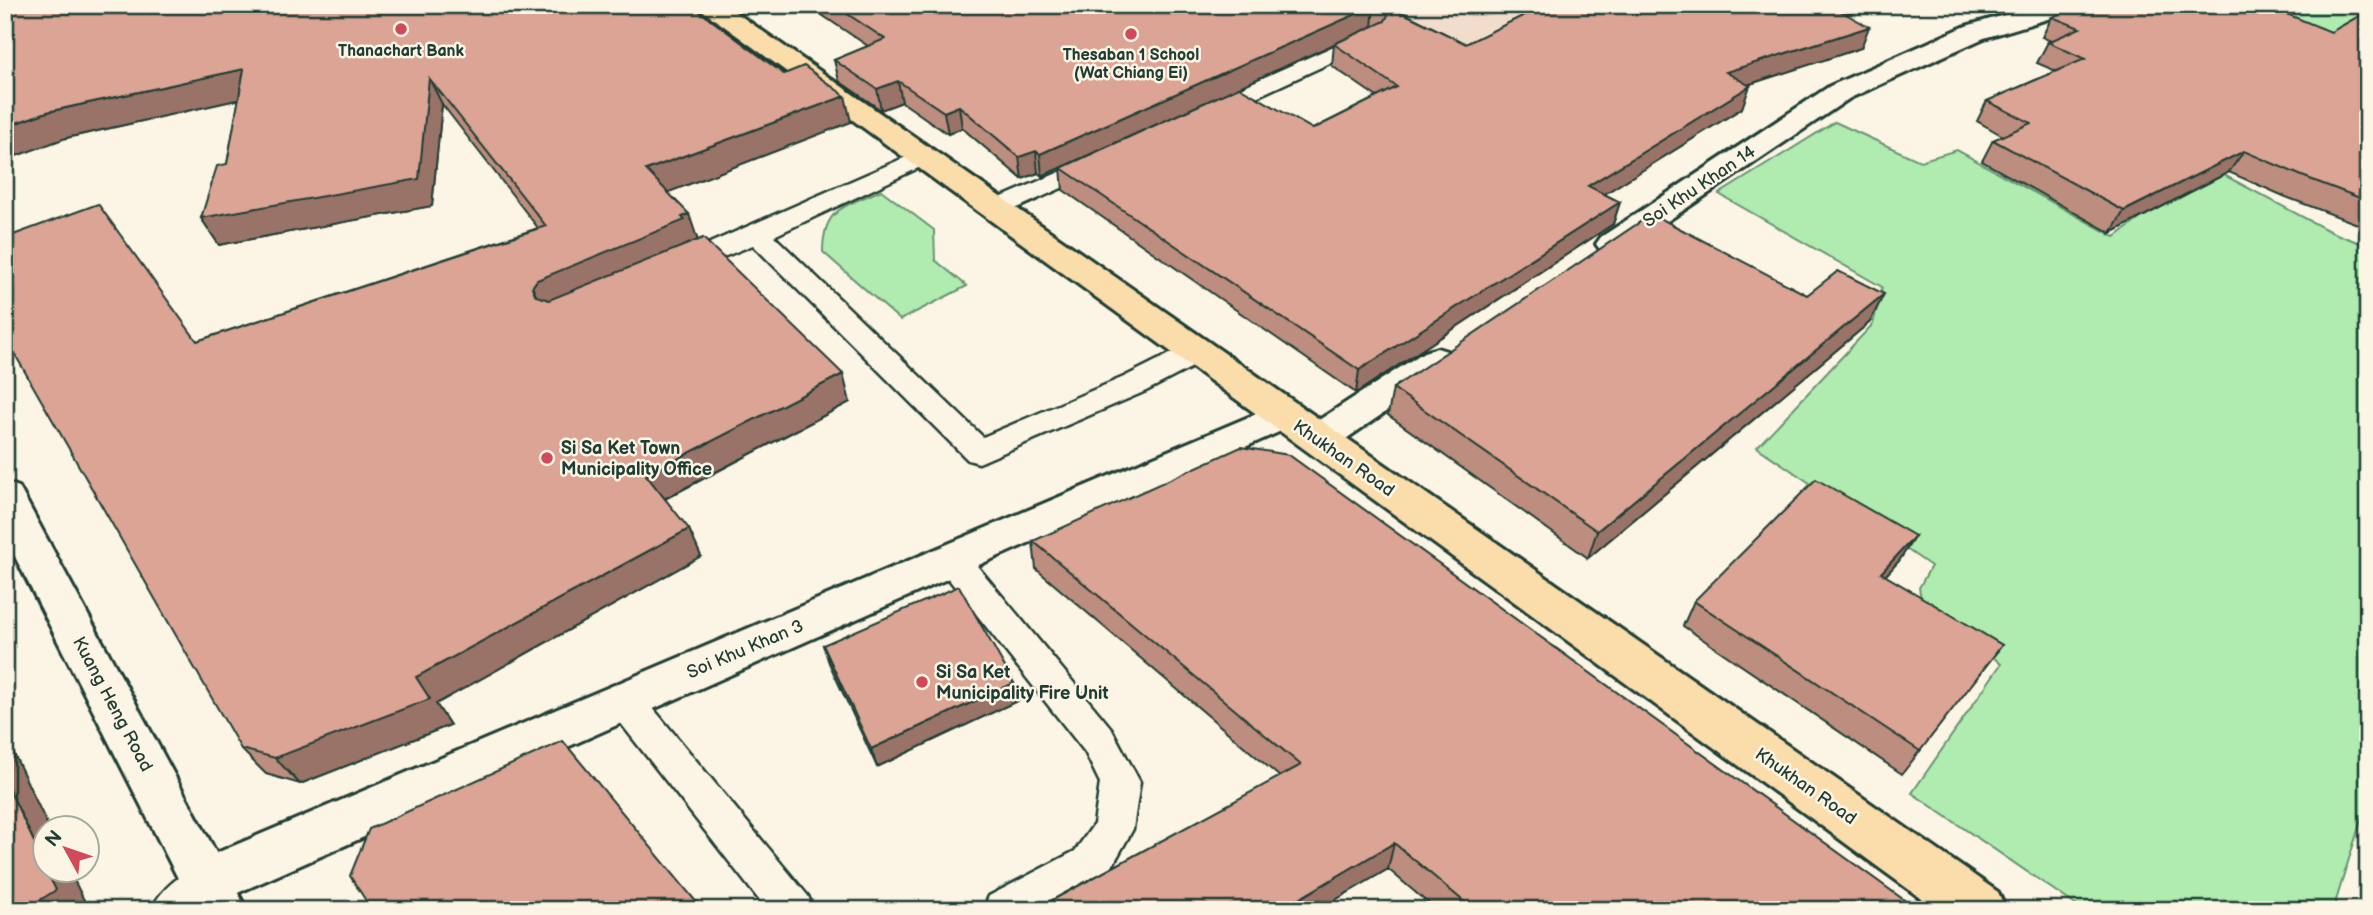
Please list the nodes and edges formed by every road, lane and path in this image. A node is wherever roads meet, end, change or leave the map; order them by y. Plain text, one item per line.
1 (708, 5) edge
2 (2069, 5) edge
3 (1373, 35) edge
4 (1184, 122) edge
5 (1121, 151) edge
6 (922, 157) junction
7 (995, 209) junction
8 (757, 234) junction
9 (1585, 262) edge
10 (659, 275) edge
11 (1457, 346) edge
12 (1196, 353) junction
13 (1301, 427) junction
14 (9, 515) edge
15 (952, 559) junction
16 (625, 701) junction
17 (213, 896) edge
18 (172, 910) edge
19 (793, 910) edge
20 (1004, 910) edge
21 (1980, 910) edge

1 - 6 main road, Khukhan Road
2 - 9 street, Soi Khu Khan 14
3 - 4 lane
5 - 7 lane
6 - 7 main road, Khukhan Road
6 - 8 lane
7 - 12 main road, Khukhan Road
8 - 10 lane
8 - 12 lane
11 - 13 street
12 - 13 main road, Khukhan Road
13 - 15 street, Soi Khu Khan 3
13 - 21 main road, Khukhan Road
14 - 17 street, Kuang Heng Road
15 - 16 street, Soi Khu Khan 3
15 - 20 lane
16 - 17 street, Soi Khu Khan 3
16 - 19 lane
17 - 18 lane

